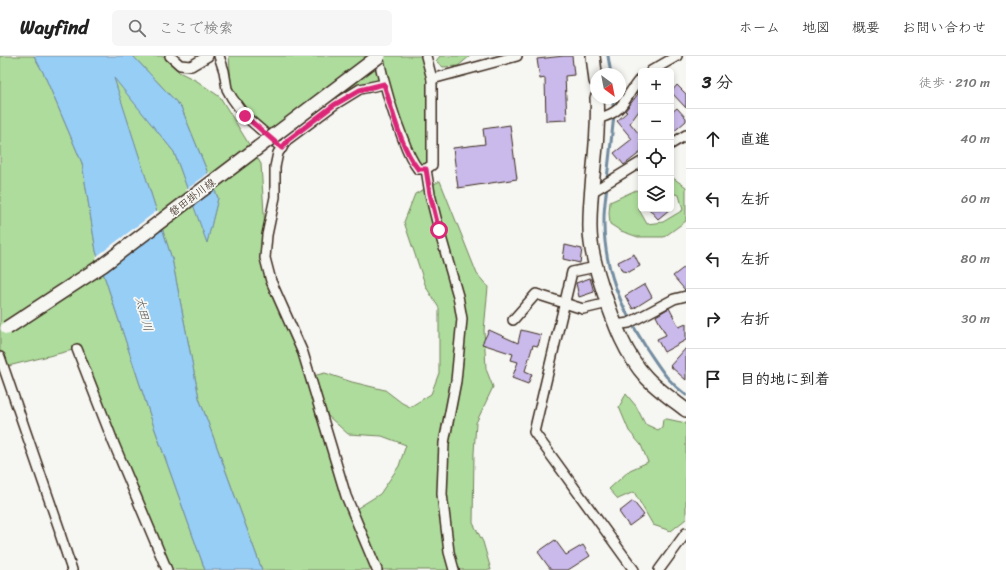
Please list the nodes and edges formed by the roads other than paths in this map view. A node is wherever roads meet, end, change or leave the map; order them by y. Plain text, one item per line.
1 (170, 56) edge
2 (208, 56) edge
3 (219, 56) edge
4 (379, 56) edge
5 (426, 56) edge
6 (517, 56) edge
7 (593, 56) edge
8 (677, 56) edge
9 (660, 60) edge
10 (594, 68) edge
11 (653, 68) edge
12 (432, 79) junction
13 (638, 82) edge
14 (384, 84) junction
15 (598, 104) edge
16 (599, 118) junction
17 (686, 135) edge
18 (674, 142) edge
19 (282, 148) junction
20 (638, 164) edge
21 (426, 169) junction
22 (592, 192) junction
23 (596, 267) junction
24 (686, 296) edge
25 (564, 302) junction
26 (608, 303) junction
27 (513, 320) dead end
28 (615, 325) junction
29 (4, 330) edge
30 (77, 349) dead end
31 (0, 357) edge
32 (686, 410) edge
33 (686, 533) edge
34 (72, 570) edge
35 (167, 570) edge
36 (377, 570) edge
37 (454, 570) edge
38 (634, 570) edge
39 (659, 570) edge

1 - 2 street
3 - 19 street
4 - 14 street
4 - 29 main road, 磐田掛川線, bridge
5 - 12 street
6 - 12 street
7 - 10 main road
8 - 9 street
9 - 11 street
12 - 21 street
13 - 16 street
14 - 19 street
14 - 21 street
15 - 16 main road
16 - 22 main road
17 - 18 street
19 - 36 street
20 - 22 street
21 - 37 street
22 - 23 main road
23 - 25 street
23 - 26 main road
24 - 28 street
25 - 26 street
25 - 27 street
25 - 38 street
26 - 28 main road
28 - 32 main road
30 - 35 street
31 - 34 street
33 - 39 street

